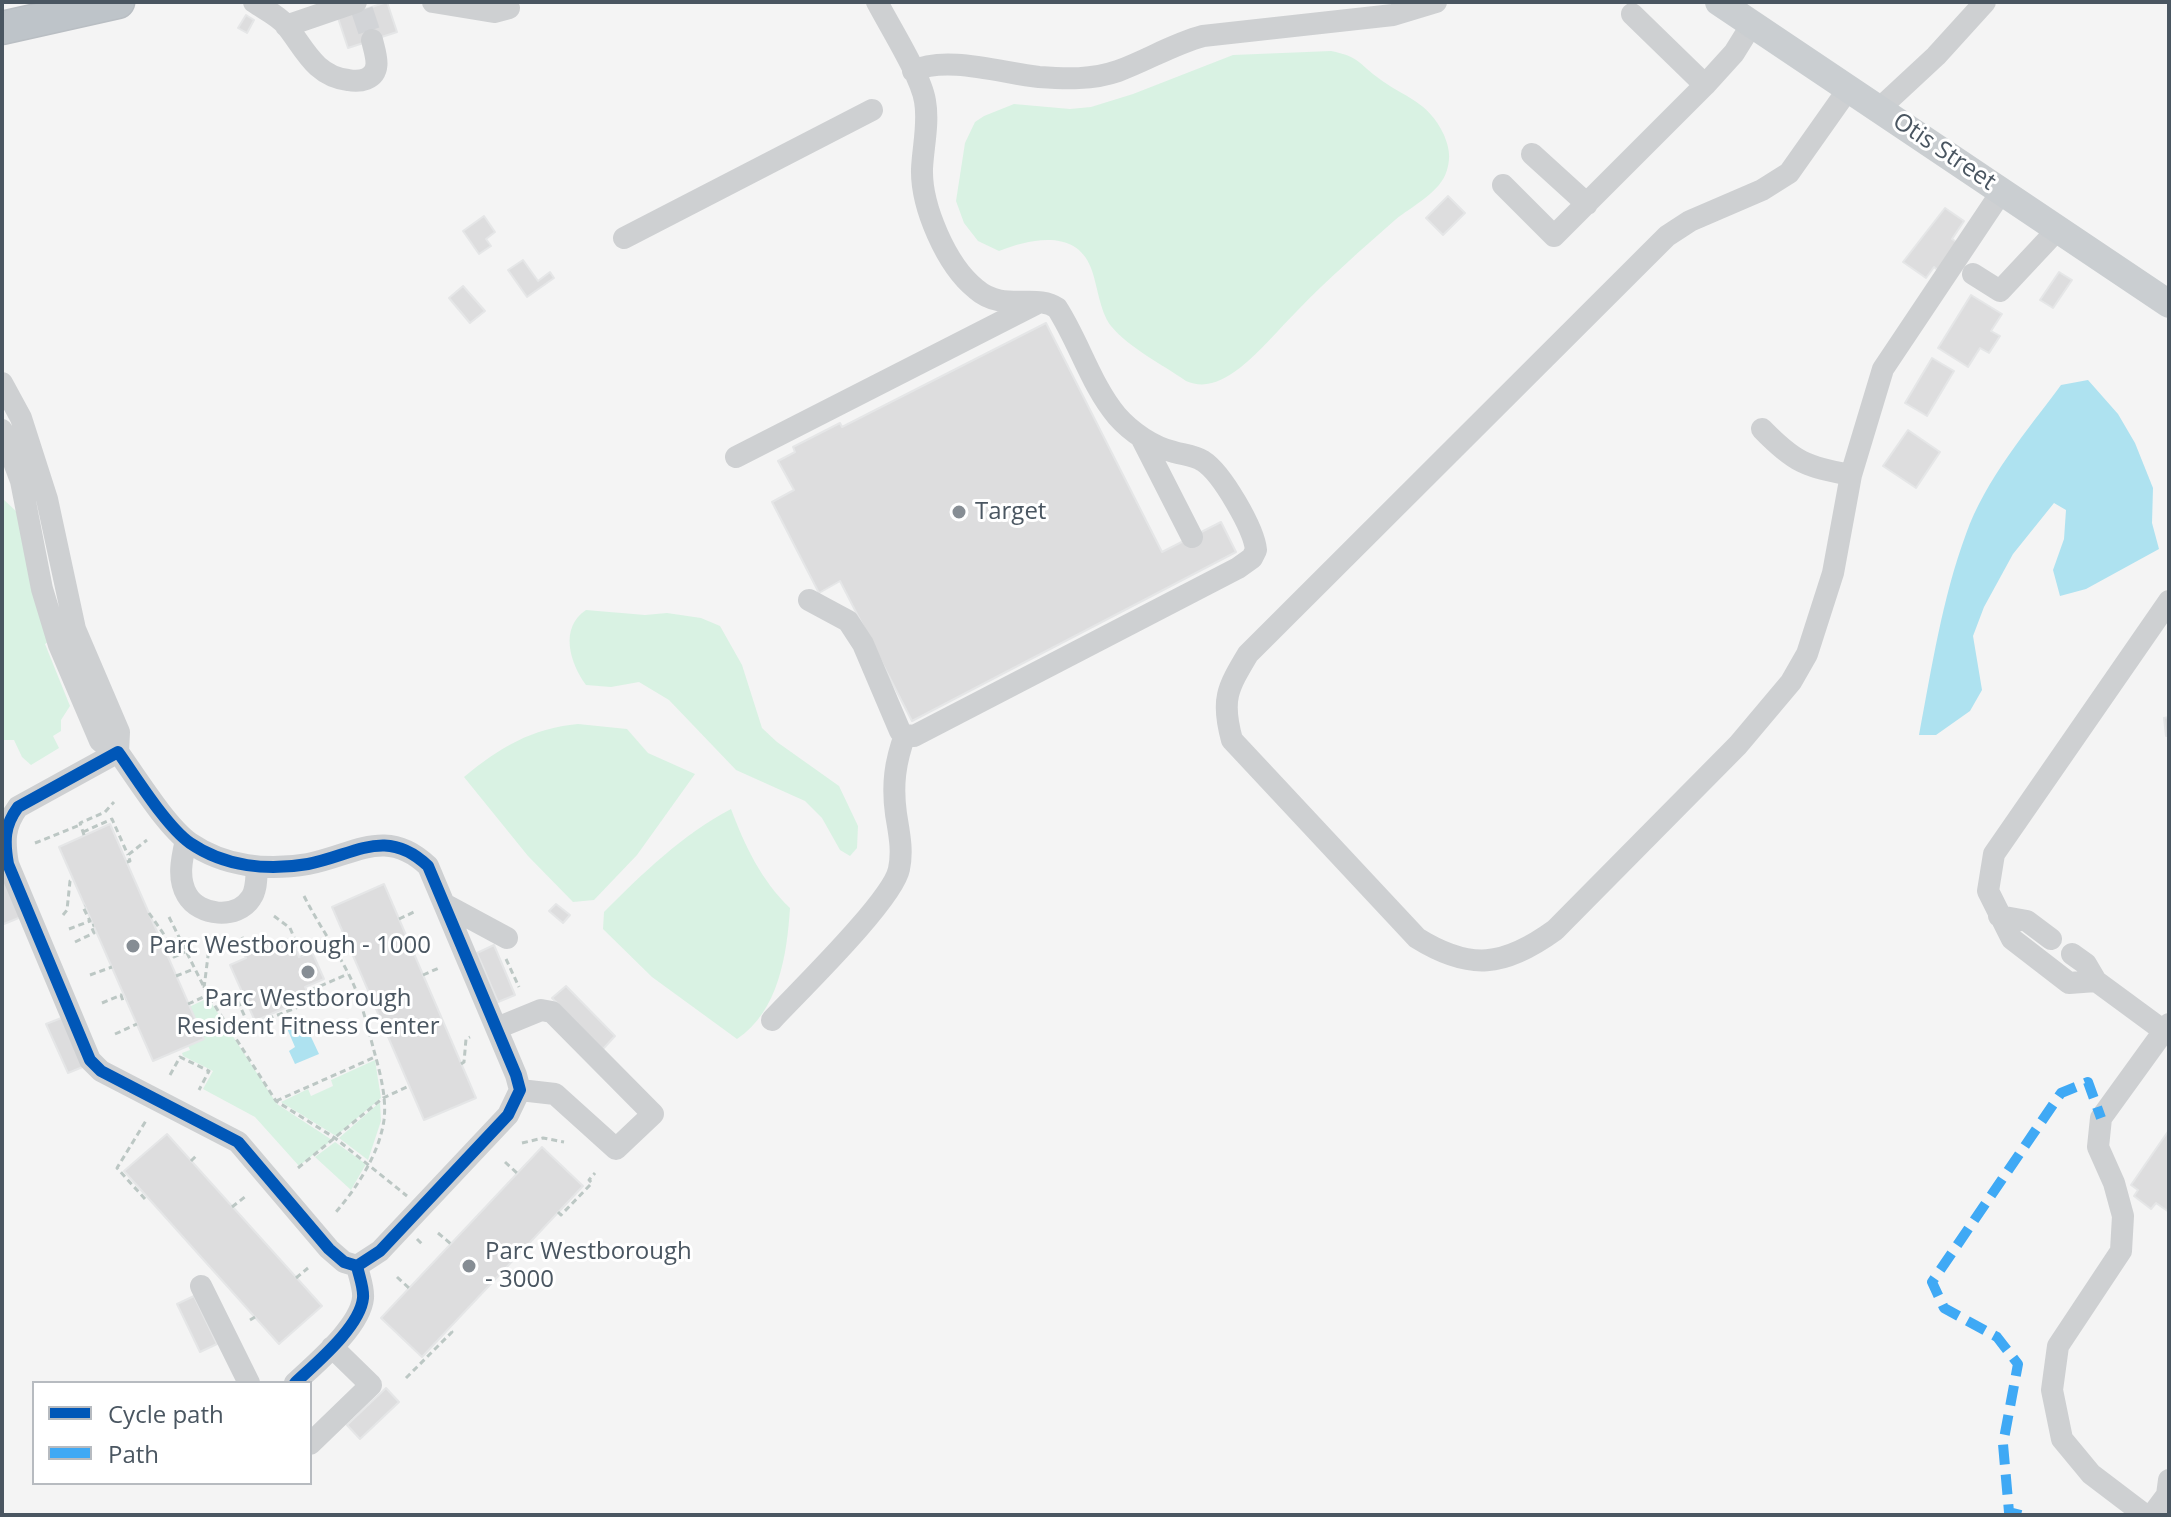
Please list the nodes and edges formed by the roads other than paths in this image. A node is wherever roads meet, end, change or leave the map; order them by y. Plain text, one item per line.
1 (118, 2) edge
2 (254, 2) edge
3 (433, 2) edge
4 (877, 2) edge
5 (1436, 2) edge
6 (1719, 2) edge
7 (1985, 2) edge
8 (359, 5) edge
9 (509, 8) dead end
10 (1632, 14) dead end
11 (1752, 24) junction
12 (286, 26) junction
13 (2, 28) edge
14 (372, 40) tunnel mouth
15 (913, 71) junction
16 (1705, 85) junction
17 (1849, 88) junction
18 (1880, 108) junction
19 (872, 110) dead end
20 (1532, 154) dead end
21 (1503, 185) dead end
22 (2002, 191) junction
23 (1587, 204) junction
24 (2058, 229) junction
25 (624, 238) dead end
26 (1973, 274) dead end
27 (965, 279) junction
28 (1040, 302) junction
29 (2169, 304) edge
30 (990, 328) junction
31 (2, 383) edge
32 (1762, 429) dead end
33 (2, 430) edge
34 (1141, 436) junction
35 (736, 457) dead end
36 (1851, 475) junction
37 (1192, 537) dead end
38 (809, 600) dead end
39 (2169, 601) edge
40 (905, 735) junction
41 (118, 752) junction
42 (186, 840) junction
43 (257, 868) junction
44 (444, 904) junction
45 (1999, 916) junction
46 (507, 938) road end
47 (2051, 939) dead end
48 (2072, 954) dead end
49 (2096, 981) junction
50 (772, 1020) dead end
51 (497, 1028) junction
52 (2166, 1028) edge
53 (520, 1090) junction
54 (357, 1266) junction
55 (201, 1286) dead end
56 (332, 1347) junction
57 (248, 1381) edge
58 (297, 1381) edge
59 (312, 1442) edge
60 (2169, 1480) edge
61 (2145, 1515) edge
62 (2152, 1515) edge

1 - 13 highway
2 - 12 street
3 - 9 street
4 - 15 street
5 - 15 street
6 - 11 main road, Otis Street
7 - 18 street
8 - 12 street
10 - 16 street
11 - 16 street
11 - 17 main road, Otis Street
12 - 14 street
15 - 27 street
16 - 23 street
17 - 18 main road, Otis Street
17 - 36 street
18 - 22 main road, Otis Street
19 - 25 street
20 - 23 street
21 - 23 street
22 - 24 main road, Otis Street
22 - 36 street
24 - 26 street
24 - 29 main road, Otis Street
27 - 28 street
27 - 30 street
28 - 30 street
28 - 34 street
30 - 35 street
31 - 41 street
32 - 36 street
33 - 41 street
34 - 37 street
34 - 40 street
38 - 40 street
39 - 45 street
40 - 50 street
41 - 42 street
41 - 54 street
42 - 43 street
42 - 43 street
43 - 44 street
44 - 46 street
44 - 51 street
45 - 47 street
45 - 49 street
48 - 49 street
49 - 52 street
51 - 53 street
51 - 53 street
52 - 61 street
53 - 54 street
54 - 56 street
55 - 57 street
56 - 58 street
56 - 59 street
60 - 62 street

